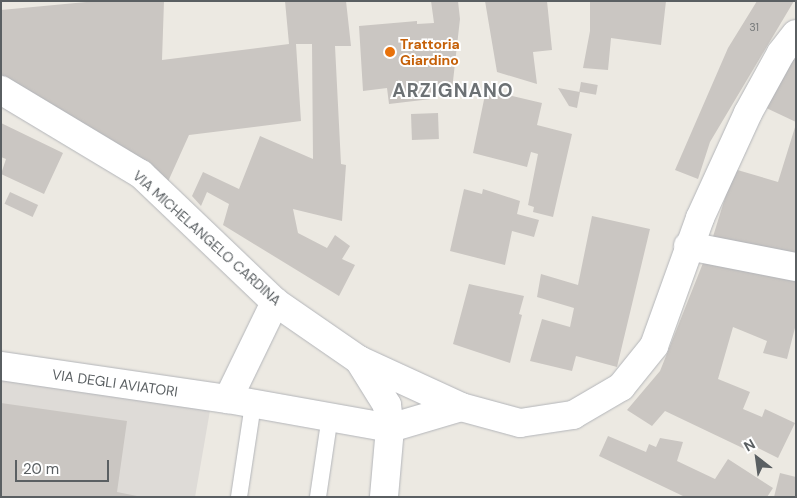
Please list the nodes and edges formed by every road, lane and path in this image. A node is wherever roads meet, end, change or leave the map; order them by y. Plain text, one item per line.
1 (796, 34) edge
2 (1, 90) edge
3 (688, 246) junction
4 (796, 267) edge
5 (275, 302) junction
6 (358, 360) junction
7 (1, 366) edge
8 (241, 402) junction
9 (461, 407) junction
10 (330, 416) junction
11 (390, 428) junction
12 (239, 497) edge
13 (318, 497) edge
14 (384, 497) edge

1 - 3 street, VIA MICHELANGELO CARDINA
2 - 5 street, VIA MICHELANGELO CARDINA
3 - 4 street
3 - 9 street, VIA MICHELANGELO CARDINA
5 - 6 street, VIA MICHELANGELO CARDINA
5 - 8 street
6 - 9 street, VIA MICHELANGELO CARDINA
6 - 11 street, VIA MICHELANGELO CARDINA
7 - 8 street, VIA DEGLI AVIATORI
8 - 10 street, VIA DEGLI AVIATORI
8 - 12 lane
9 - 11 street
10 - 11 street, VIA DEGLI AVIATORI
10 - 13 lane
11 - 14 street, VIA MICHELANGELO CARDINA

